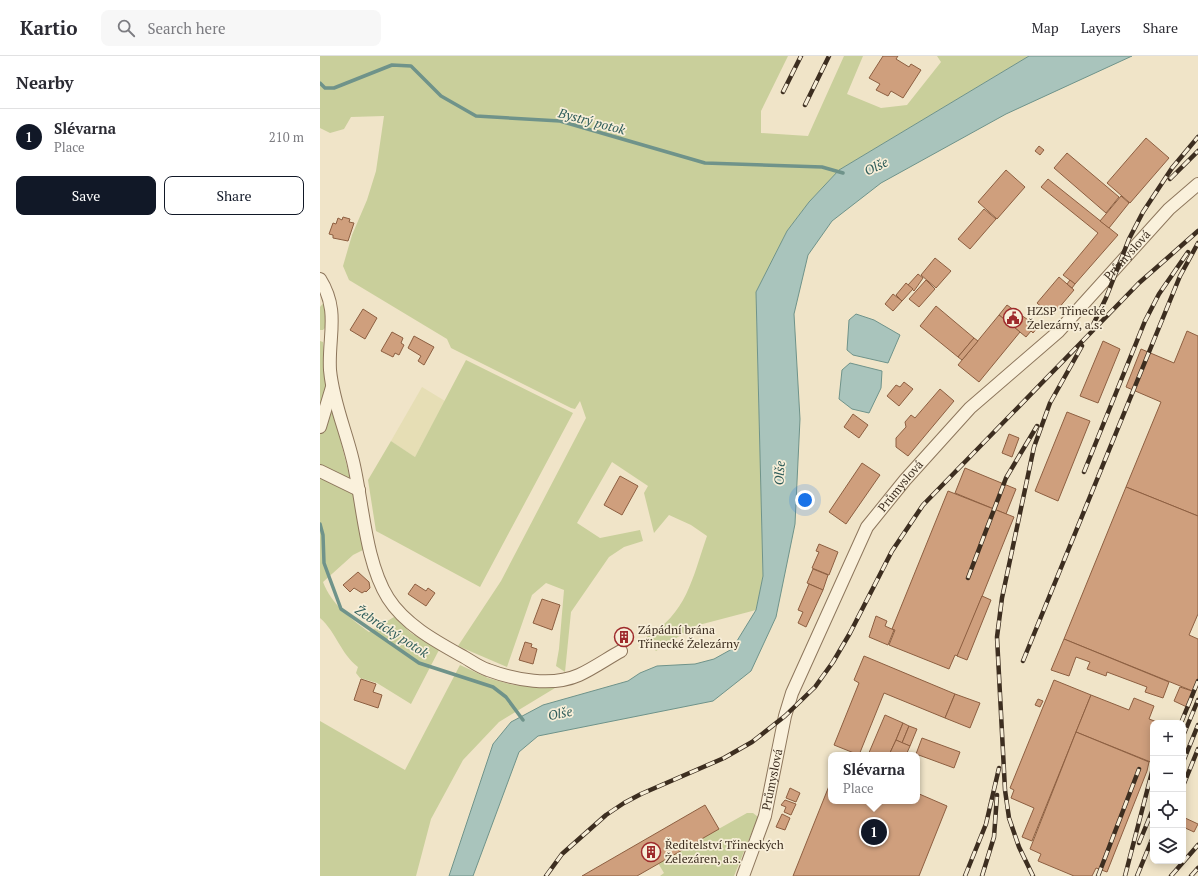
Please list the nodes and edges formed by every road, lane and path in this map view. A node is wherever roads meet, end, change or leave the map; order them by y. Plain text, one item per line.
1 (1198, 184) edge
2 (320, 279) edge
3 (332, 386) junction
4 (320, 427) edge
5 (320, 471) edge
6 (359, 490) junction
7 (621, 650) dead end
8 (743, 876) edge

1 - 8 street, Průmyslová
2 - 3 street
3 - 4 street
3 - 6 street
5 - 6 street
6 - 7 street

